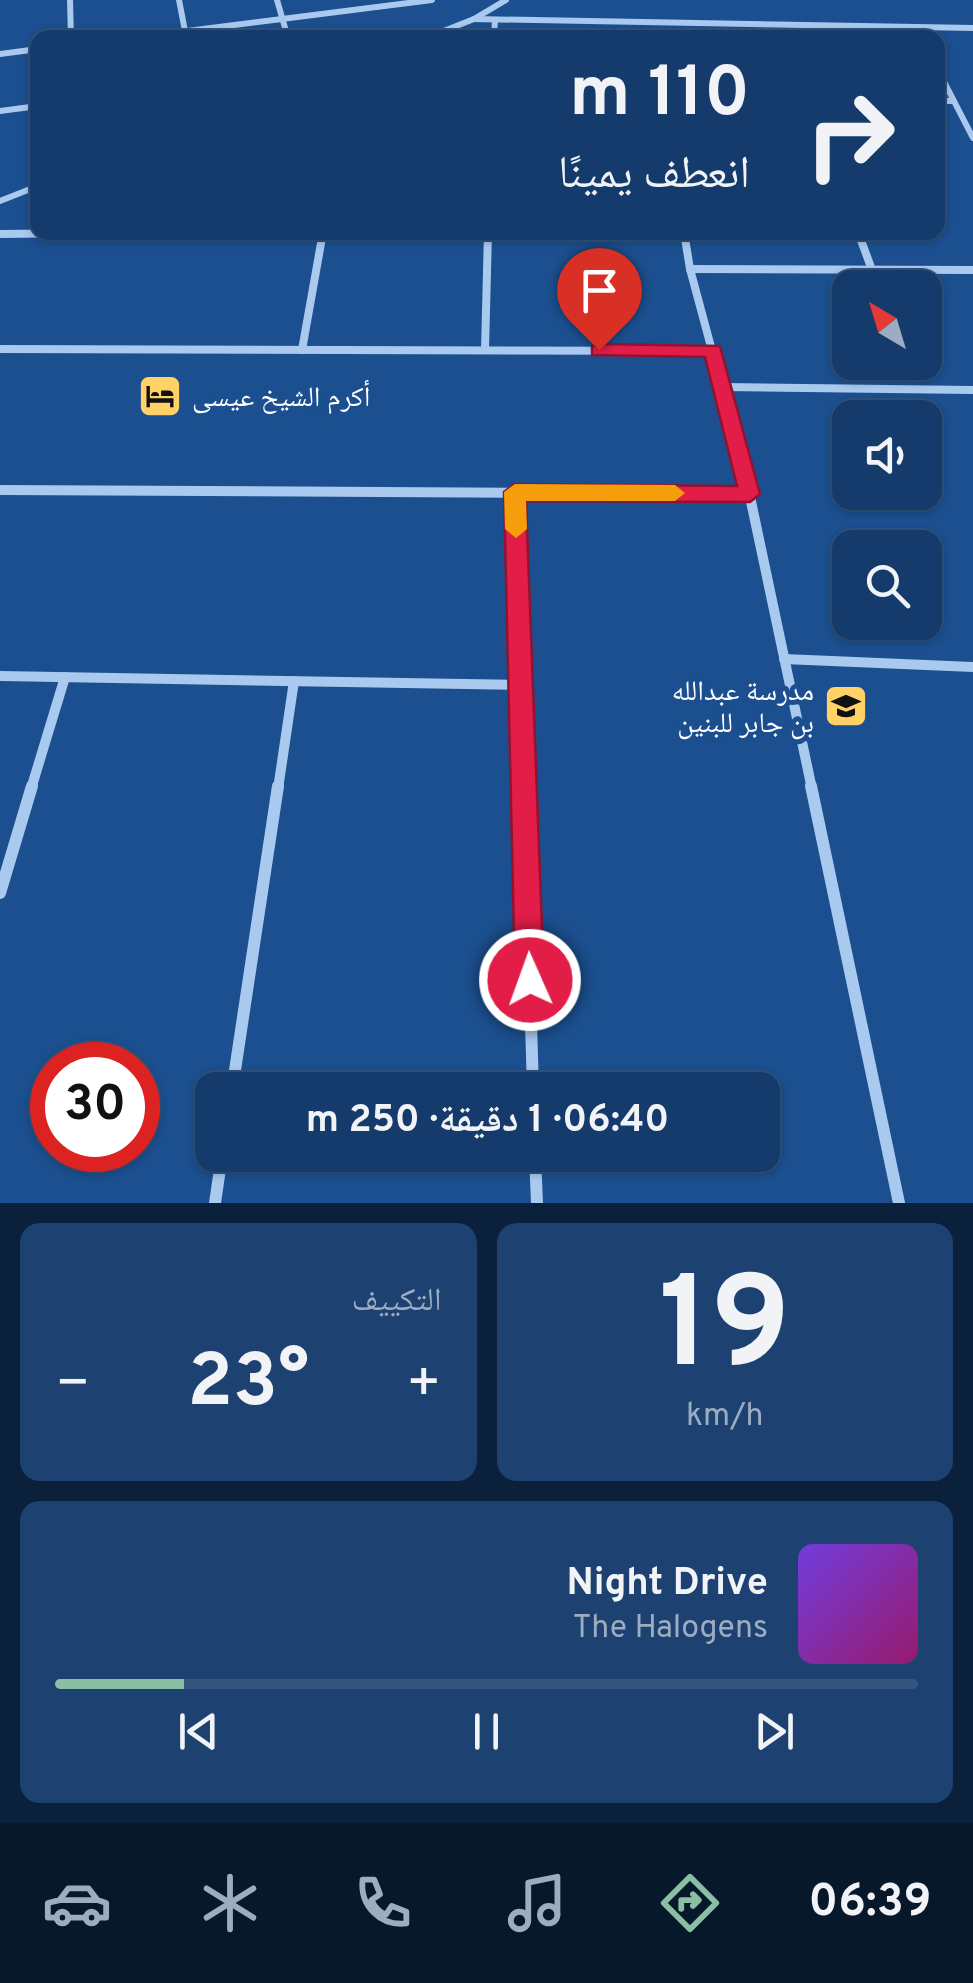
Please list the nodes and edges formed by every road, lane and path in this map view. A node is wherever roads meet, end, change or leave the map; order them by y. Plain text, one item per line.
1 (70, 0) edge
2 (179, 0) edge
3 (277, 0) edge
4 (432, 0) edge
5 (506, 0) edge
6 (389, 3) edge
7 (282, 19) junction
8 (474, 19) junction
9 (495, 20) junction
10 (634, 21) junction
11 (915, 26) junction
12 (973, 28) edge
13 (70, 30) edge
14 (185, 30) edge
15 (193, 30) edge
16 (285, 30) edge
17 (446, 30) edge
18 (494, 30) edge
19 (637, 30) edge
20 (917, 30) edge
21 (30, 50) edge
22 (0, 54) edge
23 (945, 84) edge
24 (953, 101) junction
25 (945, 102) edge
26 (30, 107) edge
27 (0, 111) edge
28 (973, 138) edge
29 (30, 189) edge
30 (0, 200) edge
31 (0, 234) edge
32 (30, 234) edge
33 (322, 240) edge
34 (488, 240) edge
35 (685, 240) edge
36 (861, 240) edge
37 (690, 269) junction
38 (872, 270) joint
39 (942, 270) edge
40 (973, 270) edge
41 (0, 349) edge
42 (302, 350) junction
43 (485, 350) junction
44 (713, 350) junction
45 (723, 387) junction
46 (973, 390) edge
47 (0, 490) edge
48 (515, 492) junction
49 (750, 494) junction
50 (784, 659) junction
51 (973, 667) edge
52 (0, 676) edge
53 (66, 678) junction
54 (294, 681) junction
55 (521, 685) junction
56 (0, 893) edge
57 (235, 1072) edge
58 (532, 1072) edge
59 (219, 1172) edge
60 (536, 1172) edge
61 (214, 1203) edge
62 (537, 1203) edge
63 (899, 1203) edge

1 - 13 street
2 - 14 street
3 - 7 street
4 - 6 street
5 - 8 street
6 - 7 street
7 - 15 street
7 - 16 street
8 - 9 street
8 - 17 street
9 - 10 street
9 - 18 street
10 - 11 street
10 - 19 street
11 - 12 street
11 - 20 street
21 - 22 street
23 - 24 street
24 - 25 street
24 - 28 street
26 - 27 street
29 - 30 street
31 - 32 street
33 - 42 street
34 - 43 street
35 - 37 street
36 - 38 street
37 - 38 street
37 - 44 street
39 - 40 street
41 - 42 street
42 - 43 street
43 - 44 street
44 - 45 street
45 - 46 street
45 - 49 street
47 - 48 street
48 - 49 street
48 - 55 street
49 - 50 street
50 - 51 street
50 - 63 street
52 - 53 street
53 - 54 street
53 - 56 street
54 - 55 street
54 - 57 street
55 - 58 street
59 - 61 street
60 - 62 street

